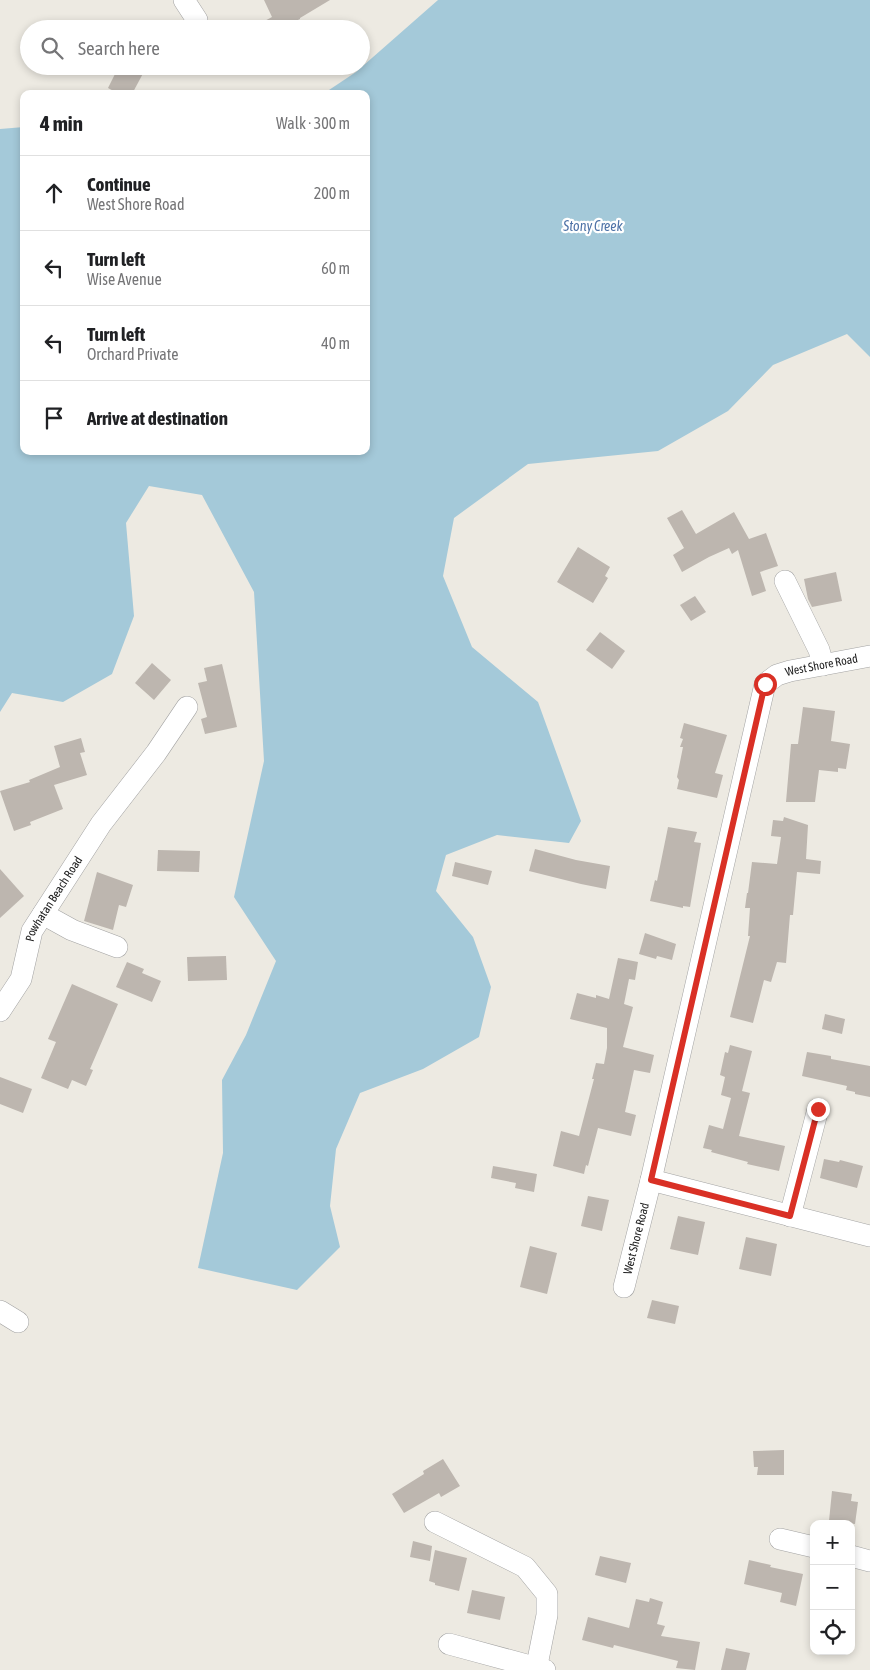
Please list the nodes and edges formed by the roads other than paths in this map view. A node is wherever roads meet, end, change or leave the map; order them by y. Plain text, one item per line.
1 (184, 0) edge
2 (197, 20) dead end
3 (785, 581) dead end
4 (870, 656) edge
5 (823, 665) junction
6 (187, 707) dead end
7 (43, 914) junction
8 (117, 947) dead end
9 (0, 1011) edge
10 (818, 1109) dead end
11 (651, 1180) junction
12 (790, 1216) junction
13 (870, 1236) edge
14 (624, 1286) dead end
15 (0, 1311) edge
16 (18, 1322) dead end
17 (435, 1522) dead end
18 (780, 1539) dead end
19 (810, 1546) edge
20 (855, 1557) edge
21 (870, 1561) edge
22 (449, 1644) dead end
23 (539, 1669) edge

1 - 2 street
3 - 5 street
4 - 5 street, West Shore Road
5 - 11 street, West Shore Road
6 - 7 street, Powhatan Beach Road
7 - 8 street
7 - 9 street, Powhatan Beach Road
10 - 12 street
11 - 12 street
11 - 14 street, West Shore Road
12 - 13 street
15 - 16 street
17 - 23 street
18 - 19 street
20 - 21 street
22 - 23 street

